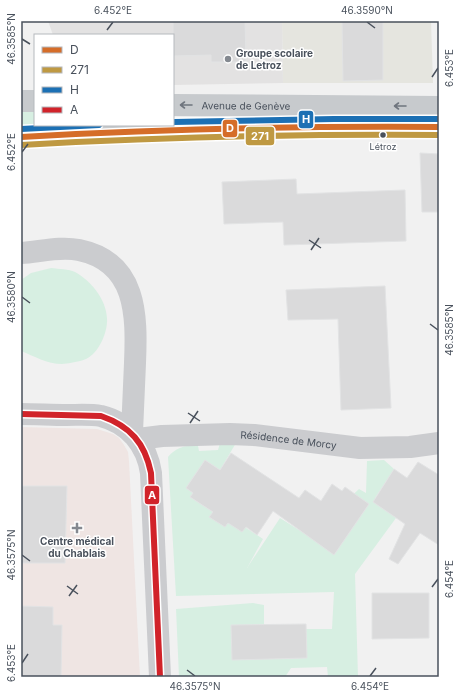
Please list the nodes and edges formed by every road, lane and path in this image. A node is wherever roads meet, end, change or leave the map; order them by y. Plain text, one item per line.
1 (21, 101) edge
2 (34, 102) edge
3 (174, 105) edge
4 (439, 106) edge
5 (439, 127) edge
6 (21, 137) edge
7 (21, 253) edge
8 (21, 414) edge
9 (135, 436) junction
10 (439, 443) edge
11 (160, 677) edge

1 - 2 main road
4 -> 3 main road, Avenue de Genève
5 - 6 main road
7 - 9 street
8 - 9 street
9 - 10 street, Résidence de Morcy
9 - 11 street

